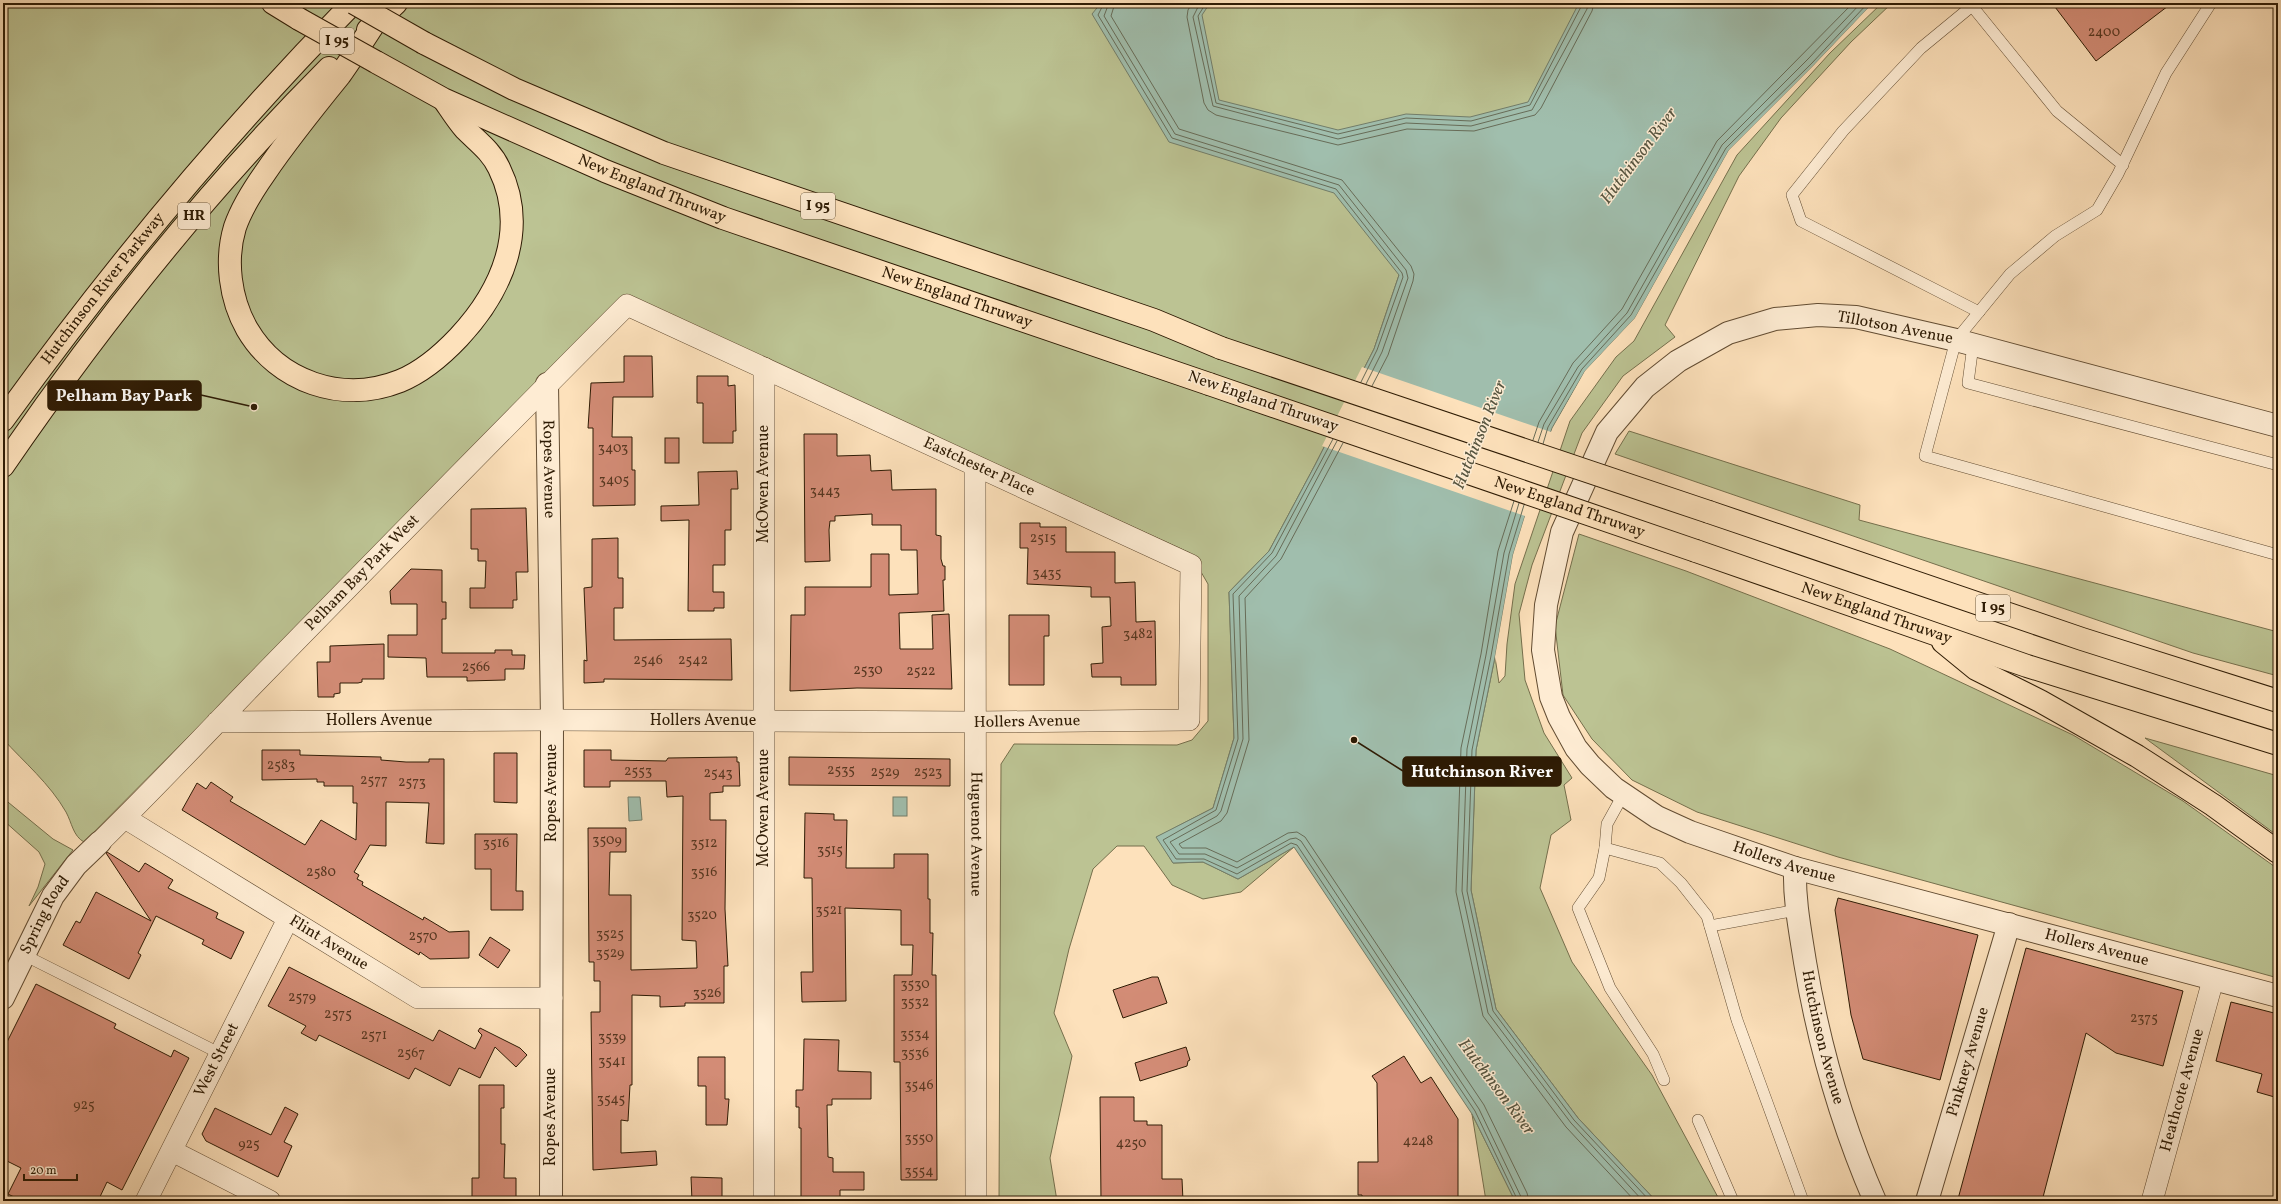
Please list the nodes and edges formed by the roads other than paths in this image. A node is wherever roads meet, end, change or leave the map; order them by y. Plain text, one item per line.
1 (273, 3) edge
2 (354, 3) edge
3 (396, 3) edge
4 (2211, 3) edge
5 (1972, 5) edge
6 (374, 24) junction
7 (443, 99) junction
8 (2122, 165) junction
9 (627, 305) joint
10 (1979, 312) junction
11 (1965, 342) junction
12 (764, 368) junction
13 (547, 384) junction
14 (3, 420) edge
15 (2278, 426) edge
16 (2278, 465) edge
17 (3, 466) edge
18 (975, 467) junction
19 (1579, 492) joint
20 (2278, 555) edge
21 (1932, 633) junction
22 (2278, 701) edge
23 (552, 720) junction
24 (1190, 720) joint
25 (764, 721) junction
26 (217, 722) junction
27 (977, 722) junction
28 (2278, 744) edge
29 (1623, 794) junction
30 (125, 818) junction
31 (100, 842) joint
32 (1605, 848) junction
33 (2278, 852) edge
34 (1795, 868) junction
35 (1796, 910) junction
36 (288, 919) junction
37 (2009, 924) junction
38 (1710, 926) junction
39 (24, 955) junction
40 (2213, 980) junction
41 (4, 992) edge
42 (2278, 996) edge
43 (552, 998) junction
44 (221, 1054) junction
45 (1664, 1080) dead end
46 (1698, 1120) dead end
47 (172, 1151) junction
48 (3, 1199) edge
49 (7, 1201) edge
50 (146, 1201) edge
51 (270, 1201) edge
52 (551, 1201) edge
53 (764, 1201) edge
54 (976, 1201) edge
55 (1733, 1201) edge
56 (1803, 1201) edge
57 (1875, 1201) edge
58 (1927, 1201) edge
59 (2152, 1201) edge

1 - 7 highway, New England Thruway / I 95, bridge
2 - 14 highway, Hutchinson River Parkway / HR
2 - 22 highway, I 95, bridge
3 - 6 highway, Hutchinson River Parkway / HR
4 - 8 lane
5 - 8 lane
5 - 10 lane
6 - 7 highway
6 - 17 highway, Hutchinson River Parkway / HR
7 - 21 highway, New England Thruway / I 95, bridge
8 - 10 lane
9 - 12 street, Eastchester Place
9 - 13 street, Pelham Bay Park West
10 - 11 lane
11 - 15 street, Tillotson Avenue
11 - 16 lane
11 - 19 street, Tillotson Avenue
11 - 20 lane
12 - 18 street, Eastchester Place
12 - 25 street, McOwen Avenue
13 - 23 street, Ropes Avenue
13 - 26 street, Pelham Bay Park West
18 - 24 street, Eastchester Place
18 - 27 street, Huguenot Avenue
19 - 29 street, Hollers Avenue
21 - 28 highway, New England Thruway / I 95
21 - 33 highway
23 - 25 street, Hollers Avenue
23 - 26 street, Hollers Avenue
23 - 43 street, Ropes Avenue
24 - 27 street, Hollers Avenue
25 - 27 street, Hollers Avenue
25 - 53 street, McOwen Avenue
26 - 30 street, Pelham Bay Park West
27 - 54 street, Huguenot Avenue
29 - 32 lane
29 - 34 street, Hollers Avenue
30 - 31 street, Pelham Bay Park West
30 - 36 street, Flint Avenue
31 - 39 street, Spring Road
32 - 38 lane
32 - 45 lane
34 - 35 street, Hutchinson Avenue
34 - 37 street, Hollers Avenue
35 - 38 lane
35 - 57 street, Hutchinson Avenue
36 - 43 street, Flint Avenue
36 - 44 street, West Street
37 - 40 street, Hollers Avenue
37 - 58 street, Pinkney Avenue
38 - 56 lane
39 - 41 street, Spring Road
39 - 44 lane
40 - 42 street, Hollers Avenue
40 - 59 street, Heathcote Avenue
43 - 52 street, Ropes Avenue
44 - 47 street, West Street
46 - 55 lane
47 - 50 street, West Street
47 - 51 street
48 - 49 lane

